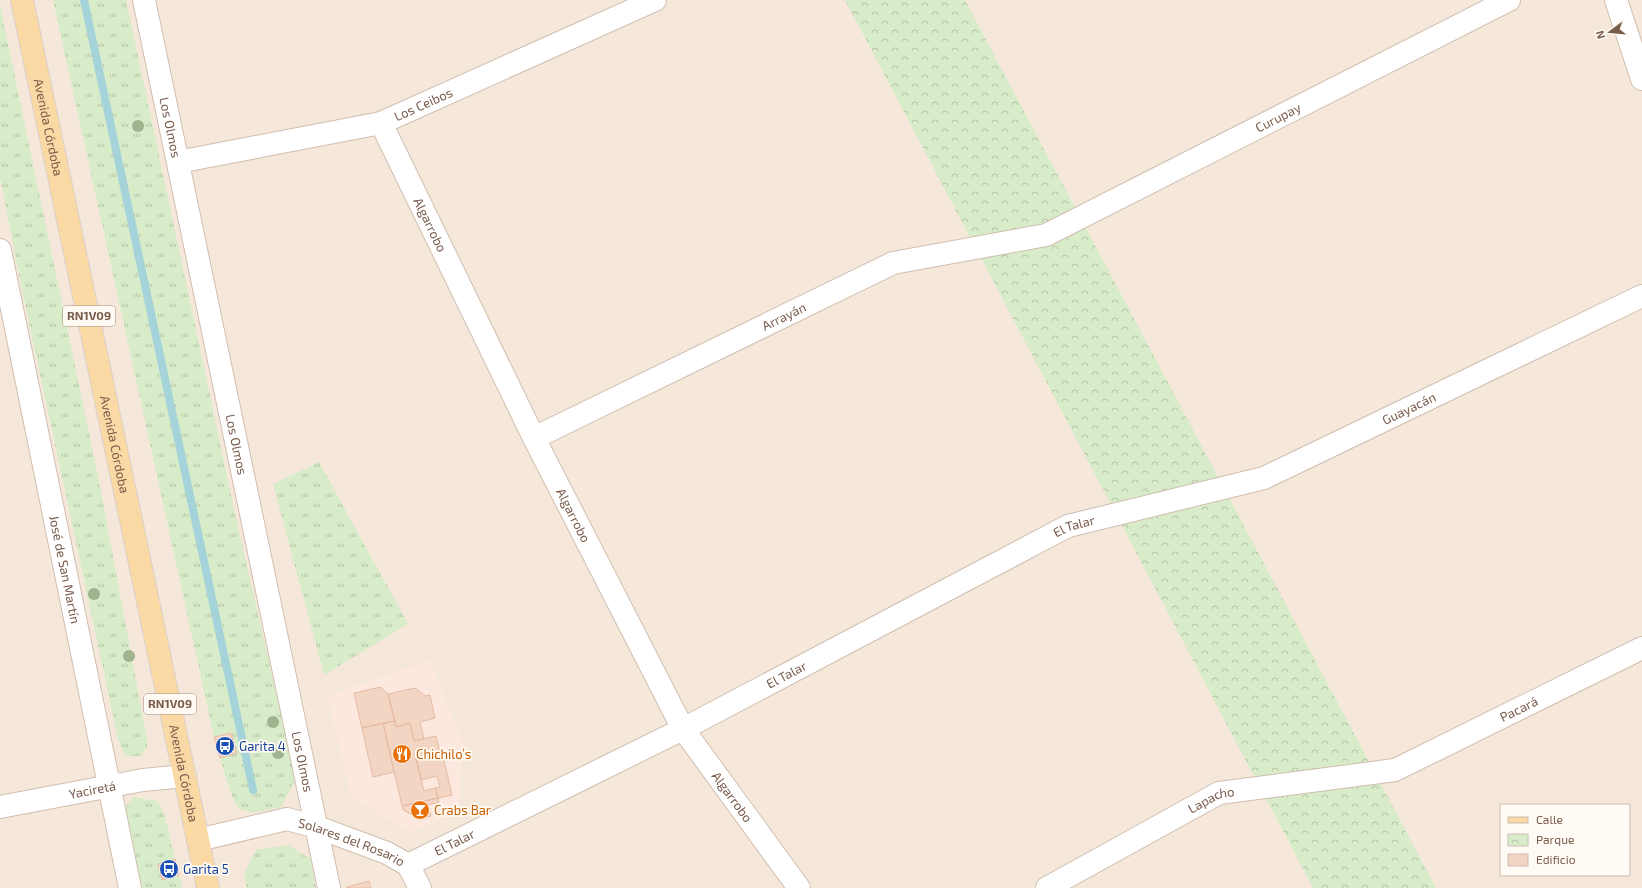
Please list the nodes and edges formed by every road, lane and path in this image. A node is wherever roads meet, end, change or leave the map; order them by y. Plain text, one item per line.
1 (22, 0) edge
2 (144, 0) edge
3 (655, 0) edge
4 (1509, 0) edge
5 (1616, 0) edge
6 (617, 8) edge
7 (1642, 79) edge
8 (381, 123) junction
9 (178, 162) junction
10 (1046, 235) joint
11 (0, 250) edge
12 (1642, 296) edge
13 (6, 309) edge
14 (534, 438) junction
15 (1170, 501) joint
16 (1642, 648) edge
17 (683, 729) junction
18 (1395, 770) joint
19 (185, 776) junction
20 (109, 786) junction
21 (0, 807) edge
22 (316, 827) junction
23 (198, 840) junction
24 (408, 865) junction
25 (130, 888) edge
26 (208, 888) edge
27 (329, 888) edge
28 (420, 888) edge
29 (799, 888) edge
30 (1047, 888) edge

1 - 19 main road, Avenida Córdoba / RN1V09
2 - 9 street, Los Olmos
3 - 6 street, Los Ceibos
4 - 10 street, Curupay
5 - 7 street
6 - 8 street, Los Ceibos
8 - 9 street, Los Ceibos
8 - 14 street, Algarrobo
9 - 22 street, Los Olmos
10 - 14 street, Arrayán
11 - 13 street, José de San Martín
12 - 15 street, Guayacán
13 - 20 street, José de San Martín
14 - 17 street, Algarrobo
15 - 17 street, El Talar
16 - 18 street, Pacará
17 - 24 street, El Talar
17 - 29 street, Algarrobo
18 - 30 street, Lapacho
19 - 20 street, Yaciretá
19 - 23 main road, Avenida Córdoba / RN1V09
20 - 21 street, Yaciretá
20 - 25 street, José de San Martín
22 - 23 street, Solares del Rosario
22 - 24 street, Solares del Rosario
22 - 27 street, Los Olmos
23 - 26 main road, Avenida Córdoba / RN1V09
24 - 28 street, Solares del Rosario

